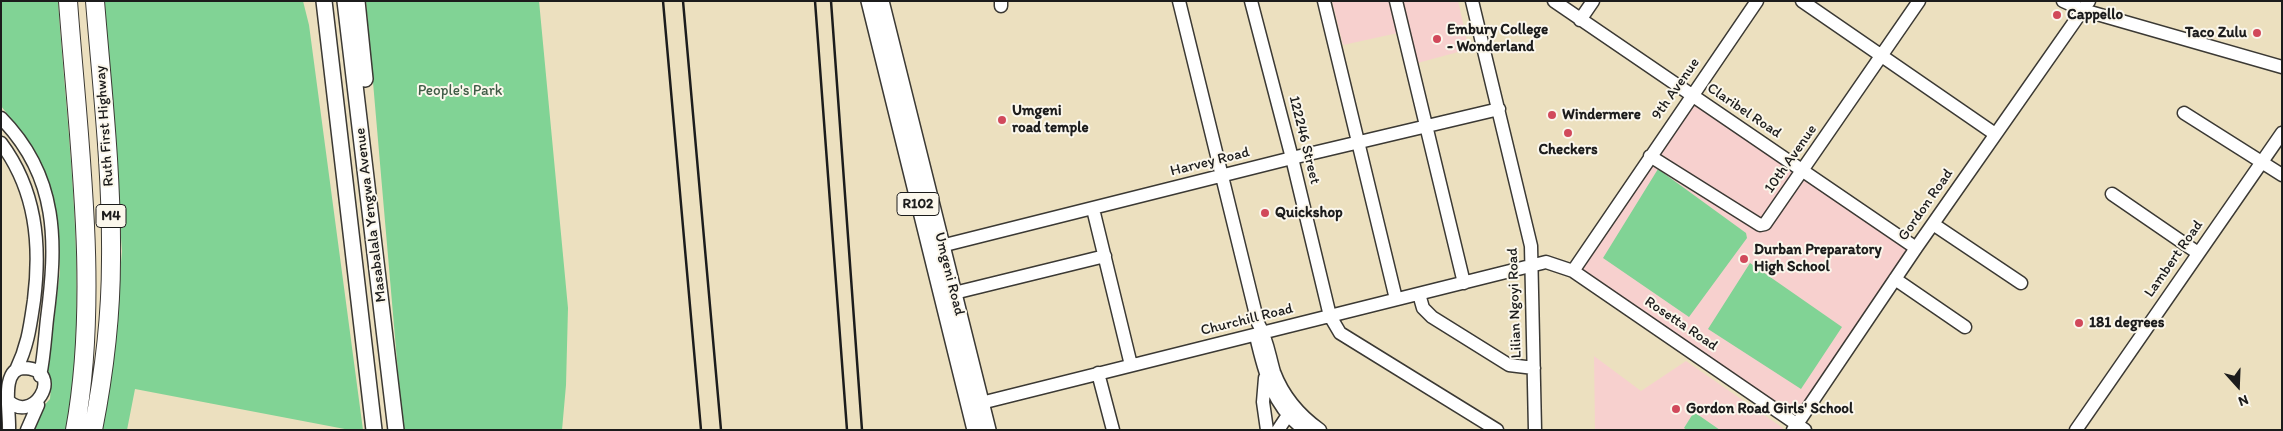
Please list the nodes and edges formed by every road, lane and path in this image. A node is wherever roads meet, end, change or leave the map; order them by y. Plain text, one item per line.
1 (68, 1) edge
2 (95, 1) edge
3 (315, 1) edge
4 (324, 1) edge
5 (345, 1) edge
6 (357, 1) edge
7 (869, 1) edge
8 (881, 1) edge
9 (1179, 1) edge
10 (1251, 1) edge
11 (1324, 1) edge
12 (1396, 1) edge
13 (1472, 1) edge
14 (1554, 1) edge
15 (1593, 1) edge
16 (1757, 1) edge
17 (1802, 1) edge
18 (1919, 1) edge
19 (2063, 1) edge
20 (2086, 5) edge
21 (1580, 20) junction
22 (1881, 56) junction
23 (2282, 67) edge
24 (1692, 95) junction
25 (1499, 109) junction
26 (2184, 113) dead end
27 (1, 118) edge
28 (1425, 127) junction
29 (2282, 133) edge
30 (1995, 134) junction
31 (1358, 142) junction
32 (1, 144) edge
33 (1650, 156) junction
34 (1292, 158) junction
35 (2262, 161) junction
36 (342, 163) junction
37 (1803, 171) junction
38 (2282, 175) edge
39 (1222, 176) junction
40 (2112, 194) dead end
41 (1093, 208) junction
42 (372, 221) junction
43 (1933, 224) junction
44 (936, 247) junction
45 (1916, 248) junction
46 (2198, 253) junction
47 (1105, 256) junction
48 (1532, 264) junction
49 (1572, 271) junction
50 (1895, 279) junction
51 (1464, 283) junction
52 (2021, 283) dead end
53 (1419, 294) junction
54 (947, 295) junction
55 (1396, 299) junction
56 (1330, 316) junction
57 (1965, 327) dead end
58 (1259, 330) junction
59 (1131, 365) junction
60 (1534, 368) junction
61 (16, 370) junction
62 (1098, 373) junction
63 (1265, 373) junction
64 (40, 376) junction
65 (5, 398) junction
66 (976, 404) junction
67 (38, 405) junction
68 (1290, 411) junction
69 (1300, 425) edge
70 (1798, 428) edge
71 (9, 430) edge
72 (27, 430) edge
73 (75, 430) edge
74 (94, 430) edge
75 (374, 430) edge
76 (396, 430) edge
77 (975, 430) edge
78 (988, 430) edge
79 (1113, 430) edge
80 (1267, 430) edge
81 (1278, 430) edge
82 (1320, 430) edge
83 (1497, 430) edge
84 (1535, 430) edge
85 (2076, 430) edge

1 - 73 highway, Ruth First Highway / M4
2 - 74 highway, Ruth First Highway / M4
3 - 36 main road
4 - 36 main road, Masabalala Yengwa Avenue
5 - 42 main road, Masabalala Yengwa Avenue
6 - 42 main road
7 - 44 main road, Umgeni Road / R102
8 - 44 main road, Umgeni Road / R102
9 - 39 street
10 - 34 street, 122246 Street
11 - 31 street
12 - 28 street
13 - 25 street, Lilian Ngoyi Road
14 - 21 street, Claribel Road
15 - 21 street
16 - 24 street, 9th Avenue
17 - 22 street
18 - 22 street, 10th Avenue
19 - 20 street
20 - 23 street
20 - 30 street, Gordon Road
21 - 24 street, Claribel Road
22 - 30 street
22 - 37 street, 10th Avenue
24 - 33 street, 9th Avenue
24 - 37 street, Claribel Road
25 - 28 street, Harvey Road
25 - 48 street, Lilian Ngoyi Road
26 - 35 street
27 - 64 street
28 - 31 street, Harvey Road
28 - 51 street
29 - 35 street, Lambert Road
30 - 43 street, Gordon Road
31 - 34 street, Harvey Road
31 - 55 street
32 - 61 street
33 - 37 street, 10th Avenue
33 - 49 street, 9th Avenue
34 - 39 street, Harvey Road
34 - 56 street, 122246 Street
35 - 38 street
35 - 46 street, Lambert Road
36 - 75 main road, Masabalala Yengwa Avenue
37 - 45 street, Claribel Road
39 - 41 street, Harvey Road
39 - 58 street
40 - 46 street
41 - 44 street, Harvey Road
41 - 47 street
42 - 76 main road, Masabalala Yengwa Avenue
43 - 45 street, Gordon Road
43 - 52 street
44 - 54 main road, Umgeni Road / R102
45 - 50 street, Gordon Road
46 - 85 street, Lambert Road
47 - 54 street
47 - 59 street
48 - 49 street, Rosetta Road
48 - 51 street, Churchill Road
48 - 60 street, Lilian Ngoyi Road
49 - 70 street, Rosetta Road
50 - 57 street
50 - 70 street, Gordon Road
51 - 53 street, Churchill Road
53 - 55 street, Churchill Road
53 - 60 street
54 - 66 main road, Umgeni Road / R102
55 - 56 street, Churchill Road
56 - 58 street, Churchill Road
56 - 83 street
58 - 59 street, Churchill Road
58 - 63 street
58 - 68 street
59 - 62 street, Churchill Road
60 - 84 street, Lilian Ngoyi Road
61 - 64 street
61 - 65 street
62 - 66 street, Churchill Road
62 - 79 street
63 - 68 street
63 - 80 street
64 - 67 street
65 - 67 street
65 - 71 street
66 - 77 main road, Umgeni Road / R102
66 - 78 main road, Umgeni Road / R102
67 - 72 street
68 - 69 street
68 - 81 street
69 - 82 street

